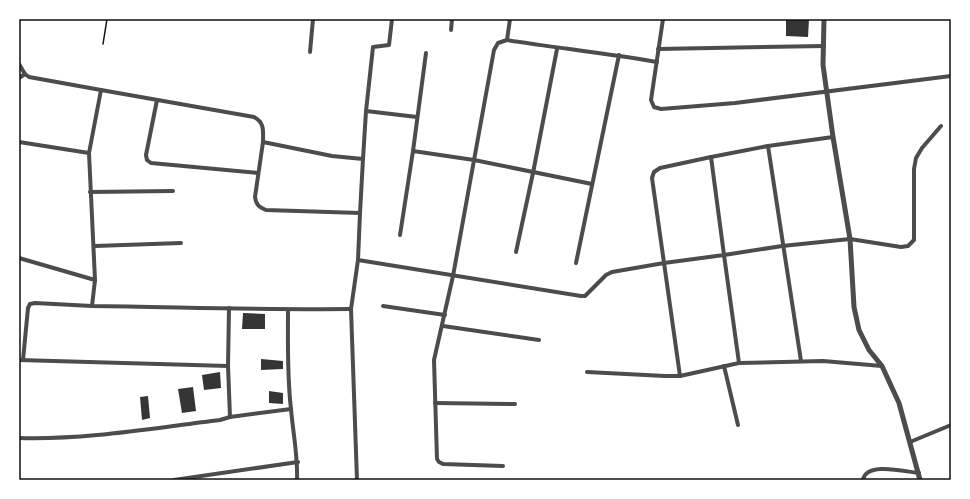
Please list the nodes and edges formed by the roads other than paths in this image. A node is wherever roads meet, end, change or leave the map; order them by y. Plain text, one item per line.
1 (313, 19) edge
2 (392, 19) edge
3 (452, 19) edge
4 (510, 19) edge
5 (663, 19) edge
6 (824, 19) edge
7 (450, 30) dead end
8 (507, 40) junction
9 (824, 46) junction
10 (557, 48) junction
11 (658, 49) junction
12 (310, 52) dead end
13 (426, 53) dead end
14 (619, 55) junction
15 (657, 62) junction
16 (19, 64) edge
17 (25, 74) junction
18 (951, 76) edge
19 (19, 78) edge
20 (101, 90) junction
21 (826, 92) junction
22 (157, 100) junction
23 (366, 111) junction
24 (417, 117) junction
25 (941, 126) dead end
26 (833, 137) junction
27 (19, 142) edge
28 (263, 142) junction
29 (768, 146) junction
30 (413, 151) junction
31 (89, 152) junction
32 (711, 157) junction
33 (363, 159) junction
34 (474, 160) junction
35 (258, 173) junction
36 (533, 173) junction
37 (592, 184) junction
38 (173, 191) dead end
39 (90, 192) junction
40 (360, 213) junction
41 (400, 235) dead end
42 (850, 239) junction
43 (181, 243) dead end
44 (94, 246) junction
45 (782, 246) junction
46 (516, 252) dead end
47 (724, 255) junction
48 (19, 258) edge
49 (358, 260) junction
50 (576, 263) dead end
51 (664, 263) junction
52 (453, 276) junction
53 (95, 280) junction
54 (92, 306) junction
55 (383, 306) dead end
56 (229, 308) junction
57 (351, 309) junction
58 (288, 310) junction
59 (445, 315) junction
60 (443, 326) junction
61 (539, 340) dead end
62 (21, 360) edge
63 (800, 361) junction
64 (739, 363) junction
65 (228, 366) junction
66 (724, 366) junction
67 (882, 366) junction
68 (587, 372) dead end
69 (680, 376) junction
70 (435, 403) junction
71 (515, 404) dead end
72 (291, 409) junction
73 (230, 417) junction
74 (738, 425) dead end
75 (951, 425) edge
76 (19, 438) edge
77 (910, 442) junction
78 (298, 462) junction
79 (503, 466) dead end
80 (919, 474) junction
81 (174, 480) edge
82 (297, 480) edge
83 (357, 480) edge
84 (864, 480) edge
85 (920, 480) edge

1 - 12 street
2 - 23 street
3 - 7 street
4 - 8 street
5 - 11 street
6 - 9 street
8 - 10 street
8 - 34 street
9 - 11 street
9 - 21 street
10 - 14 street
10 - 36 street
11 - 15 street
13 - 24 street
14 - 15 street
14 - 37 street
15 - 21 street
16 - 17 street
17 - 19 street
17 - 20 street
18 - 21 street
20 - 22 street
20 - 31 street
21 - 26 street
22 - 28 street
22 - 35 street
23 - 24 street
23 - 33 street
24 - 30 street
25 - 42 street
26 - 29 street
26 - 42 street
27 - 31 street
28 - 33 street
28 - 35 street
29 - 32 street
29 - 45 street
30 - 34 street
30 - 41 street
31 - 39 street
32 - 47 street
32 - 51 street
33 - 40 street
34 - 36 street
34 - 52 street
35 - 40 street
36 - 37 street
36 - 46 street
37 - 50 street
38 - 39 street
39 - 44 street
40 - 49 street
42 - 45 street
42 - 67 street
43 - 44 street
44 - 53 street
45 - 47 street
45 - 63 street
47 - 51 street
47 - 64 street
48 - 53 street
49 - 52 street
49 - 57 street
51 - 52 street
51 - 69 street
52 - 59 street
53 - 54 street
54 - 56 street
54 - 62 street
55 - 59 street
56 - 58 street
56 - 65 street
57 - 58 street
57 - 83 street
58 - 72 street
59 - 60 street
60 - 61 street
60 - 70 street
62 - 65 street
63 - 64 street
63 - 67 street
64 - 66 street
65 - 73 street
66 - 69 street
66 - 74 street
67 - 77 street
68 - 69 street
70 - 71 street
70 - 79 street
72 - 73 street
72 - 78 street
73 - 76 street
75 - 77 street
77 - 80 street
78 - 81 street
78 - 82 street
80 - 84 street
80 - 85 street

